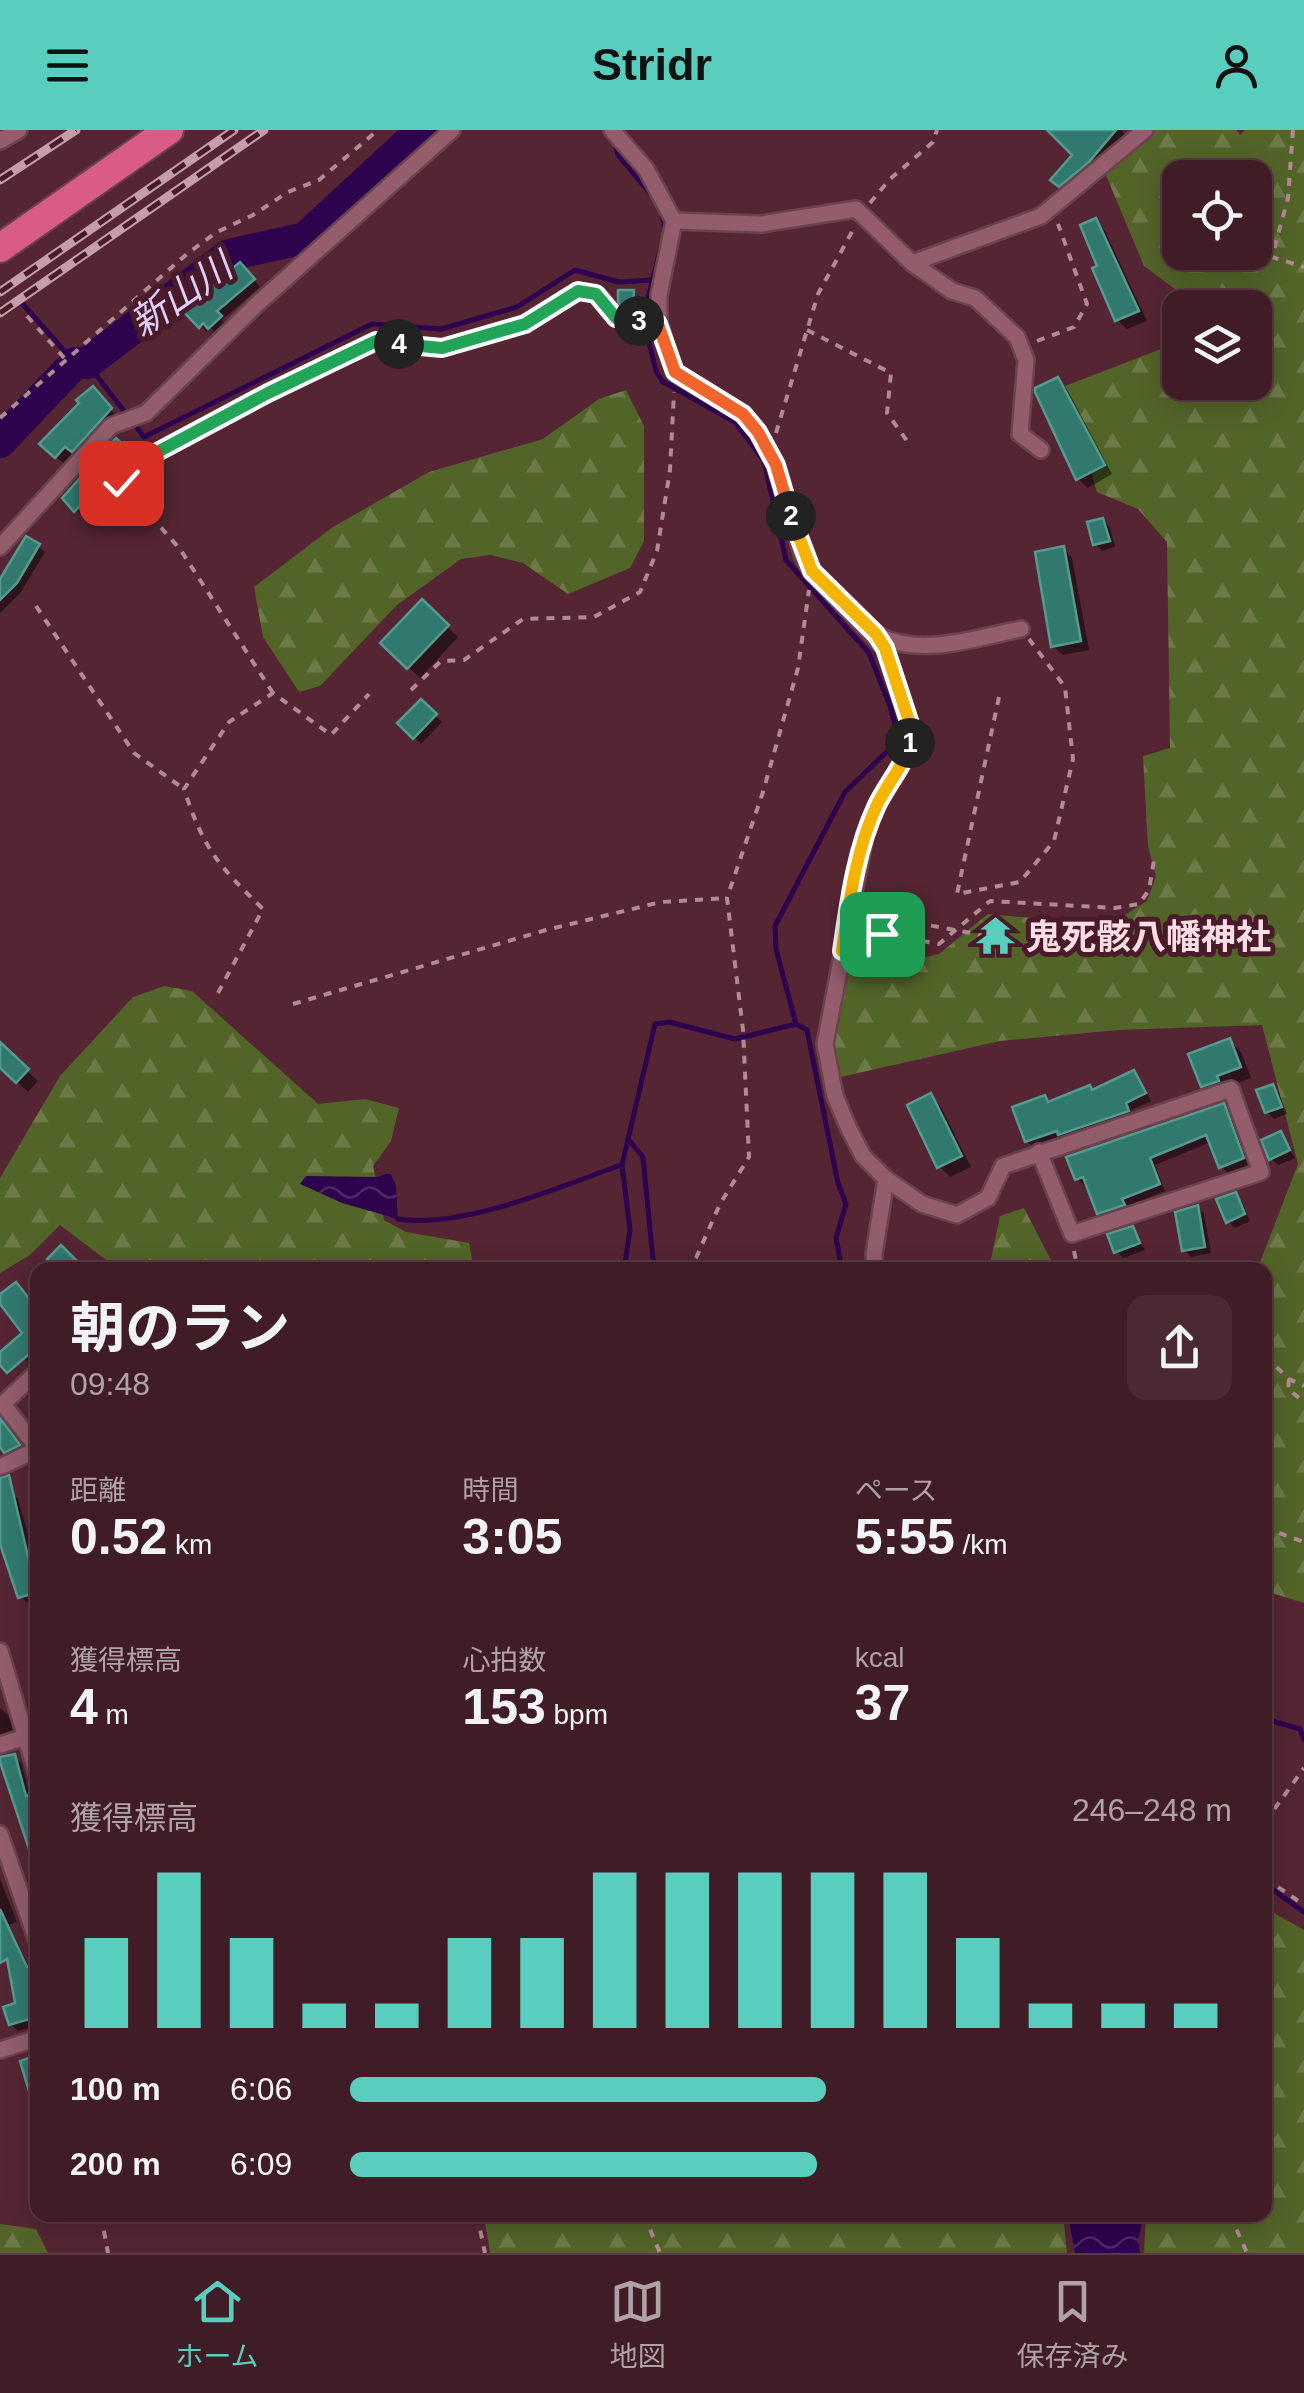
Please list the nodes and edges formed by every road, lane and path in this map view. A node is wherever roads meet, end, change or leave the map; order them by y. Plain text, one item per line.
1 (19, 130) edge
2 (169, 130) edge
3 (378, 130) edge
4 (452, 130) edge
5 (612, 130) edge
6 (937, 130) edge
7 (1145, 130) edge
8 (1292, 130) edge
9 (0, 141) edge
10 (1052, 210) dead end
11 (861, 214) junction
12 (674, 221) junction
13 (0, 248) edge
14 (912, 263) junction
15 (1304, 267) edge
16 (28, 316) dead end
17 (658, 324) junction
18 (807, 330) junction
19 (1021, 347) junction
20 (66, 360) junction
21 (675, 372) junction
22 (0, 418) edge
23 (910, 445) dead end
24 (1040, 450) dead end
25 (768, 451) junction
26 (0, 548) edge
27 (812, 571) junction
28 (36, 606) dead end
29 (1021, 629) joint
30 (876, 634) junction
31 (411, 690) dead end
32 (273, 692) junction
33 (369, 694) dead end
34 (999, 698) dead end
35 (184, 789) junction
36 (1154, 860) dead end
37 (727, 898) junction
38 (848, 912) junction
39 (956, 931) junction
40 (982, 935) dead end
41 (842, 951) junction
42 (218, 994) dead end
43 (293, 1004) dead end
44 (1040, 1152) junction
45 (886, 1179) junction
46 (1072, 1234) junction
47 (692, 1262) edge
48 (874, 1262) edge
49 (1077, 1262) edge
50 (1272, 1363) edge
51 (30, 1379) edge
52 (1289, 1379) junction
53 (1304, 1386) edge
54 (1304, 1402) edge
55 (30, 1439) edge
56 (30, 1453) edge
57 (0, 1467) edge
58 (1279, 1533) dead end
59 (1304, 1542) edge
60 (0, 1651) edge
61 (25, 1738) junction
62 (0, 1745) edge
63 (30, 1753) edge
64 (1304, 1768) edge
65 (1272, 1812) edge
66 (0, 1834) edge
67 (1272, 1883) edge
68 (1304, 1906) edge
69 (30, 1921) edge
70 (30, 2041) edge
71 (0, 2050) edge
72 (102, 2222) edge
73 (479, 2222) edge
74 (647, 2222) edge
75 (1233, 2222) edge
76 (108, 2253) edge
77 (485, 2253) edge
78 (660, 2253) edge
79 (1247, 2253) edge

1 - 9 street
2 - 13 highway
3 - 20 path
4 - 26 street
5 - 12 street
6 - 11 path
7 - 14 street
8 - 15 path
10 - 19 path
11 - 12 street
11 - 14 street
11 - 18 path
12 - 17 street
14 - 19 street
16 - 20 path
17 - 21 street
17 - 32 path
18 - 23 path
18 - 25 path
19 - 24 street
20 - 22 path
21 - 25 street
21 - 31 path
25 - 27 street
27 - 30 street
27 - 37 path
28 - 35 path
29 - 30 street
29 - 34 path
30 - 38 street
32 - 33 path
32 - 35 path
35 - 42 path
36 - 39 path
37 - 43 path
37 - 47 path
38 - 39 path
38 - 41 street
39 - 40 path
39 - 41 path
41 - 45 street
44 - 45 street
44 - 46 street
44 - 46 street
45 - 48 street
46 - 49 path
50 - 52 path
51 - 55 street
52 - 53 path
52 - 54 path
56 - 57 street
58 - 59 path
60 - 61 street
61 - 62 street
61 - 63 street
64 - 65 path
66 - 69 street
67 - 68 path
70 - 71 street
72 - 76 path
73 - 77 path
74 - 78 path
75 - 79 path

